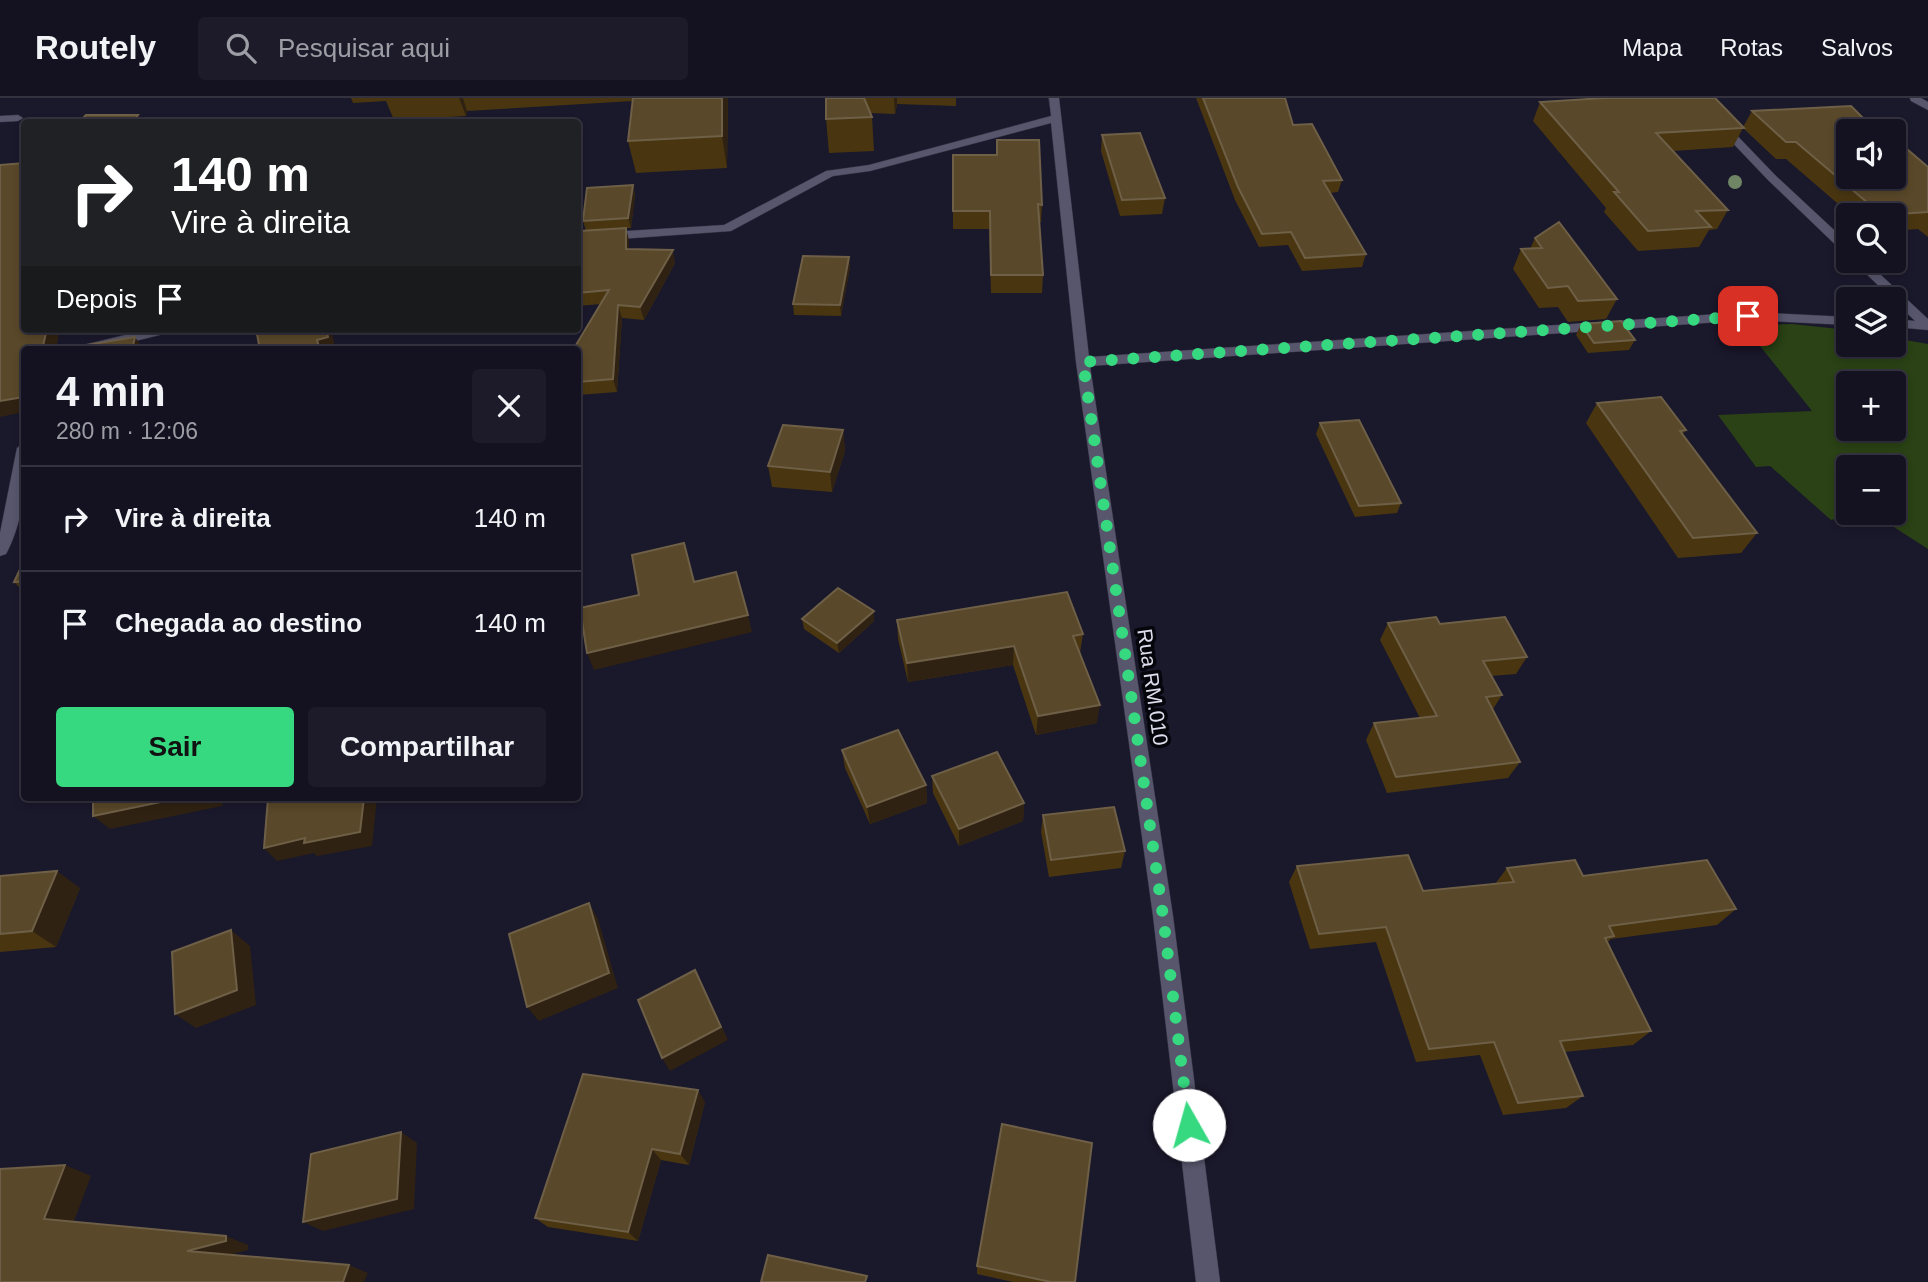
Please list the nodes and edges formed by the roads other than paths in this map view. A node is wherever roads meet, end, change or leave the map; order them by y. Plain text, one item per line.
1 (1054, 98) edge
2 (1695, 98) edge
3 (1915, 99) edge
4 (1928, 107) edge
5 (18, 118) dead end
6 (1057, 118) junction
7 (0, 119) edge
8 (581, 238) edge
9 (1836, 239) edge
10 (1872, 273) edge
11 (1836, 320) edge
12 (1906, 324) edge
13 (1927, 325) edge
14 (151, 333) edge
15 (97, 346) edge
16 (1083, 362) junction
17 (21, 466) edge
18 (0, 550) edge
19 (1208, 1282) edge

1 - 6 street, Rua RM.010
2 - 9 street
3 - 4 street
5 - 7 street
6 - 8 street
6 - 16 street, Rua RM.010
10 - 13 street
11 - 16 street
12 - 13 street
14 - 15 street
16 - 19 street, Rua RM.010
17 - 18 street

